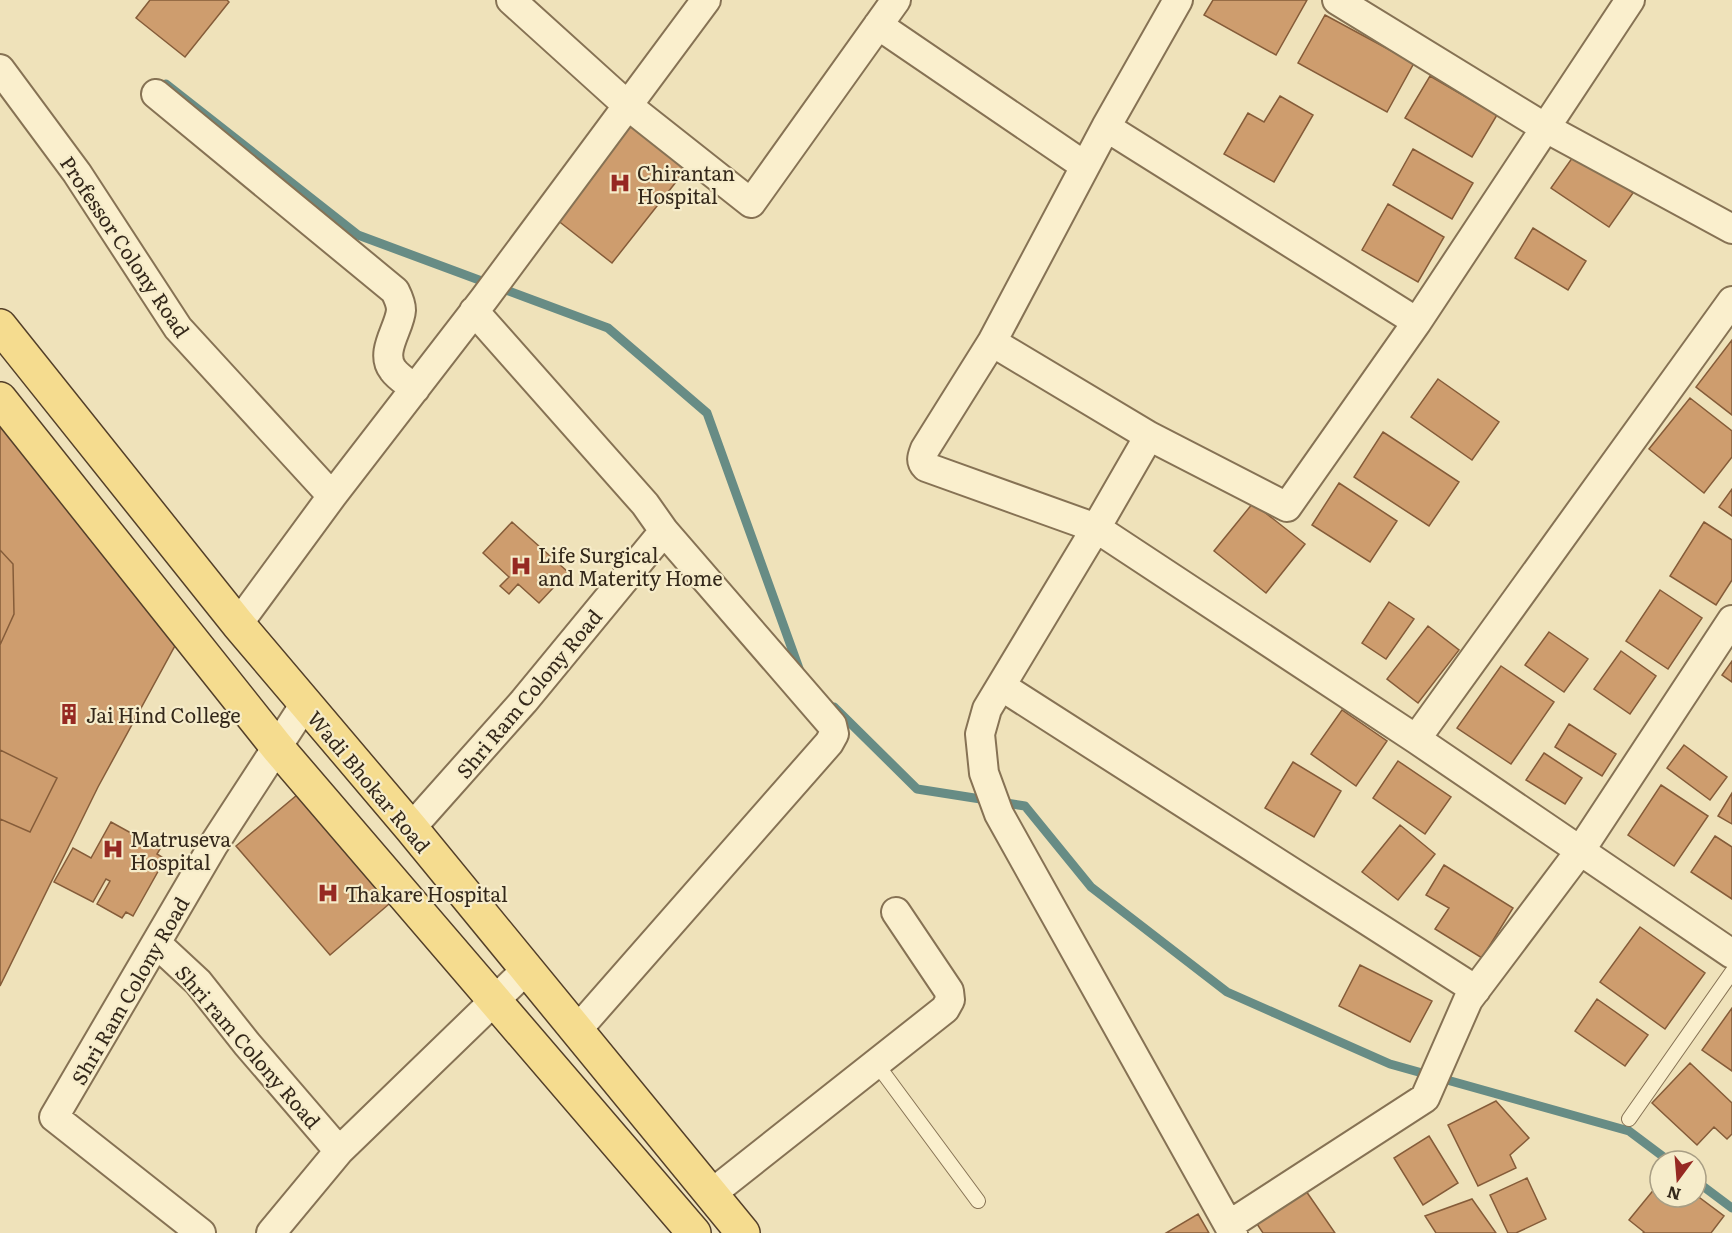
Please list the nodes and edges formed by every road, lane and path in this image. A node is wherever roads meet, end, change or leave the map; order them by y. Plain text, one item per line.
1 (511, 0) edge
2 (706, 0) edge
3 (896, 0) edge
4 (1178, 0) edge
5 (1336, 0) edge
6 (1630, 0) edge
7 (878, 25) junction
8 (0, 69) edge
9 (156, 94) dead end
10 (627, 105) junction
11 (1106, 127) junction
12 (1544, 127) junction
13 (1084, 166) junction
14 (1732, 229) edge
15 (1732, 301) edge
16 (479, 305) junction
17 (1417, 322) junction
18 (0, 326) edge
19 (992, 342) junction
20 (415, 389) junction
21 (0, 399) edge
22 (1149, 436) junction
23 (332, 496) junction
24 (1096, 528) junction
25 (664, 531) junction
26 (1732, 620) edge
27 (238, 624) junction
28 (1000, 686) junction
29 (305, 704) junction
30 (1416, 739) junction
31 (277, 747) junction
32 (411, 828) junction
33 (1580, 851) junction
34 (896, 912) dead end
35 (156, 943) junction
36 (1732, 954) edge
37 (527, 969) junction
38 (1732, 972) edge
39 (1476, 990) junction
40 (495, 1001) junction
41 (577, 1030) junction
42 (876, 1063) junction
43 (1629, 1119) dead end
44 (339, 1152) junction
45 (711, 1194) junction
46 (978, 1201) dead end
47 (1231, 1229) edge
48 (736, 1230) edge
49 (201, 1233) edge
50 (271, 1233) edge
51 (694, 1233) edge

1 - 10 street
2 - 10 street
3 - 7 street
4 - 11 street
5 - 12 street
6 - 12 street
7 - 10 street
7 - 13 street
8 - 23 street, Professor Colony Road
9 - 20 street
10 - 16 street
11 - 13 street
11 - 17 street
12 - 14 street
12 - 17 street
13 - 19 street
15 - 30 street
16 - 20 street
16 - 25 street
17 - 22 street
18 - 27 main road, Wadi Bhokar Road
19 - 22 street
19 - 24 street
20 - 23 street
21 - 31 main road
22 - 24 street
23 - 27 street
24 - 28 street
24 - 30 street
25 - 32 street, Shri Ram Colony Road
25 - 41 street
26 - 33 street
27 - 29 main road, Wadi Bhokar Road
28 - 39 street
28 - 47 street
29 - 31 street, Shri Ram Colony Road
29 - 32 main road, Wadi Bhokar Road
30 - 33 street
31 - 35 street, Shri Ram Colony Road
31 - 40 main road
32 - 37 main road, Wadi Bhokar Road
33 - 36 street
33 - 39 street
34 - 42 street
35 - 44 street, Shri ram Colony Road
35 - 49 street, Shri Ram Colony Road
37 - 40 street
37 - 41 main road, Wadi Bhokar Road
38 - 43 lane
39 - 47 street
40 - 44 street
40 - 51 main road
41 - 45 main road, Wadi Bhokar Road
42 - 45 street
42 - 46 lane
44 - 50 street
45 - 48 main road, Wadi Bhokar Road

